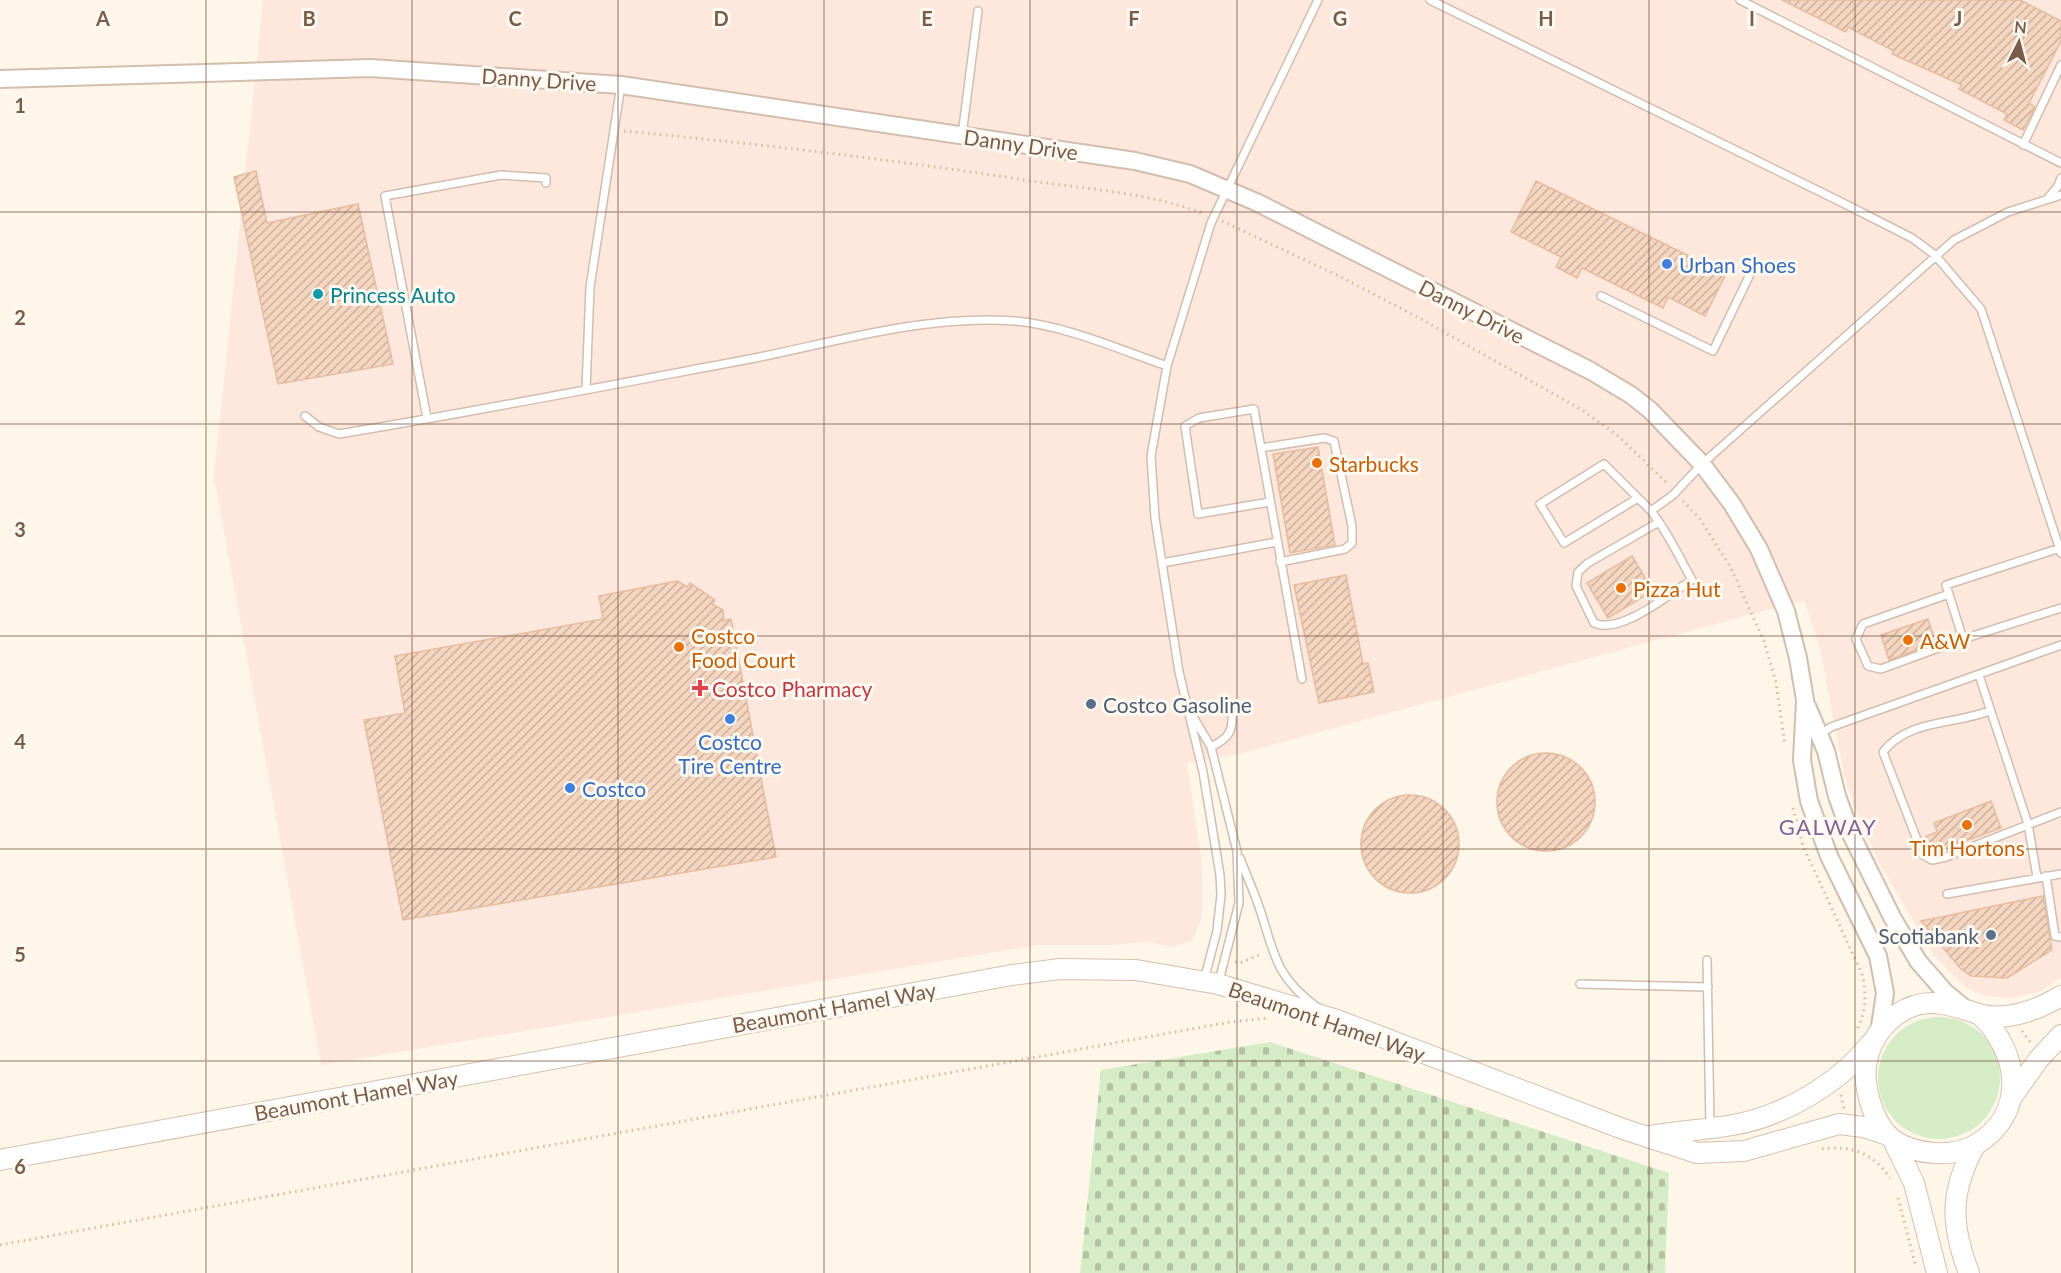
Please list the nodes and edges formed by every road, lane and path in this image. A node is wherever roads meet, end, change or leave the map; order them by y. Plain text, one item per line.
1 (1318, 0) edge
2 (1430, 0) edge
3 (1740, 0) edge
4 (978, 11) dead end
5 (2061, 65) edge
6 (0, 80) edge
7 (621, 85) junction
8 (614, 130) junction
9 (962, 135) junction
10 (2023, 145) junction
11 (2061, 164) edge
12 (2061, 178) edge
13 (546, 183) dead end
14 (1227, 189) junction
15 (2061, 195) edge
16 (2048, 199) junction
17 (1195, 210) dead end
18 (1243, 230) dead end
19 (1935, 255) junction
20 (1755, 264) dead end
21 (1600, 296) dead end
22 (1167, 366) junction
23 (586, 390) junction
24 (305, 416) dead end
25 (427, 418) junction
26 (1261, 448) junction
27 (1702, 464) junction
28 (1662, 478) dead end
29 (1638, 498) junction
30 (1270, 502) junction
31 (1651, 511) junction
32 (1659, 522) junction
33 (1277, 542) junction
34 (2060, 551) edge
35 (1280, 562) junction
36 (1162, 563) junction
37 (1949, 594) junction
38 (2061, 608) edge
39 (1963, 639) junction
40 (2061, 645) edge
41 (1979, 675) junction
42 (1302, 679) dead end
43 (1805, 700) junction
44 (1189, 711) junction
45 (1989, 711) junction
46 (1232, 712) dead end
47 (1819, 735) junction
48 (1211, 747) junction
49 (2061, 812) edge
50 (2028, 824) junction
51 (1237, 851) junction
52 (2061, 874) edge
53 (2046, 876) junction
54 (2037, 877) junction
55 (1947, 894) dead end
56 (2061, 937) edge
57 (1261, 954) dead end
58 (1707, 960) dead end
59 (1234, 962) dead end
60 (1211, 982) junction
61 (1581, 984) dead end
62 (1707, 987) junction
63 (2061, 996) edge
64 (1971, 1010) junction
65 (1278, 1020) dead end
66 (1337, 1020) junction
67 (2020, 1026) dead end
68 (2061, 1035) edge
69 (1877, 1036) junction
70 (2034, 1046) dead end
71 (1837, 1089) dead end
72 (2011, 1099) junction
73 (1845, 1114) dead end
74 (1710, 1126) junction
75 (1650, 1136) junction
76 (1891, 1137) junction
77 (1975, 1145) junction
78 (1843, 1147) dead end
79 (0, 1160) edge
80 (1894, 1186) dead end
81 (1897, 1192) dead end
82 (0, 1245) edge
83 (1918, 1273) edge
84 (1937, 1273) edge
85 (1970, 1273) edge

1 - 14 lane
2 - 19 lane
3 - 10 lane
4 - 9 lane
5 - 10 lane
6 - 7 street, Danny Drive
7 - 8 lane
7 - 9 street, Danny Drive
8 - 17 path
8 - 23 lane
9 - 14 street, Danny Drive
10 - 11 lane
12 - 16 lane
13 - 25 lane
14 - 22 lane
14 - 27 street, Danny Drive
15 - 16 lane
16 - 19 lane
18 - 28 path
19 - 27 lane
19 - 34 lane
20 - 21 lane
22 - 23 lane
22 - 36 lane
23 - 25 lane
24 - 25 lane
26 - 30 lane
26 - 30 lane
26 - 35 lane
27 - 31 lane
27 - 43 street, Danny Drive
29 - 29 lane
29 - 31 lane
30 - 33 lane
31 - 32 lane
32 - 32 lane
33 - 35 lane
33 - 36 lane
34 - 37 lane
35 - 42 lane
36 - 44 lane
37 - 39 lane
37 - 39 lane
38 - 39 lane
40 - 41 lane
41 - 45 lane
41 - 47 lane
43 - 47 street, Danny Drive
43 - 69 street, Danny Drive
44 - 48 lane
44 - 60 lane
45 - 50 lane
45 - 50 lane
46 - 48 lane
47 - 64 street, Danny Drive
48 - 51 lane
49 - 50 lane
50 - 54 lane
51 - 60 lane
51 - 66 lane
52 - 53 lane
53 - 54 lane
53 - 56 lane
54 - 55 lane
57 - 59 path
58 - 62 lane
60 - 66 main road, Beaumont Hamel Way
60 - 79 main road, Beaumont Hamel Way
61 - 62 lane
62 - 74 lane
63 - 64 main road
64 - 69 main road
64 - 72 main road
65 - 82 path
66 - 75 main road, Beaumont Hamel Way
67 - 70 path
68 - 72 main road
69 - 74 main road, Beaumont Hamel Way
69 - 76 main road
71 - 73 path
72 - 77 main road
74 - 75 main road, Beaumont Hamel Way
75 - 76 main road, Beaumont Hamel Way
76 - 77 main road
76 - 84 main road
77 - 85 main road
78 - 80 path
81 - 83 path

